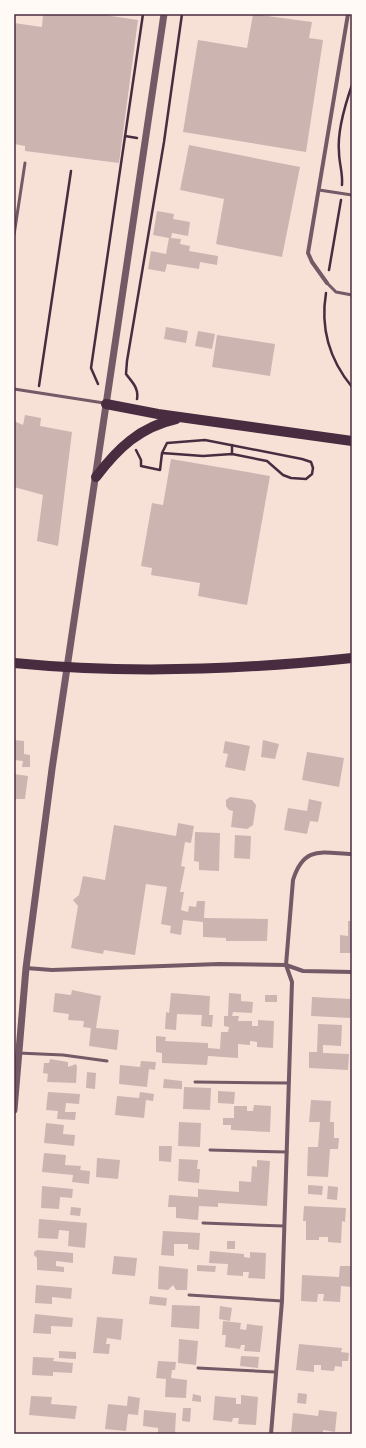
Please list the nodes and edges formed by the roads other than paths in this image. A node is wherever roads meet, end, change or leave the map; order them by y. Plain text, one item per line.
1 (164, 14) edge
2 (348, 14) edge
3 (24, 164) dead end
4 (319, 190) junction
5 (352, 195) edge
6 (14, 235) edge
7 (328, 283) joint
8 (352, 295) edge
9 (14, 389) edge
10 (106, 404) junction
11 (184, 417) junction
12 (352, 440) edge
13 (96, 477) junction
14 (352, 658) edge
15 (17, 664) edge
16 (352, 854) edge
17 (286, 965) junction
18 (26, 968) junction
19 (352, 972) edge
20 (18, 1053) junction
21 (107, 1061) dead end
22 (195, 1082) dead end
23 (289, 1083) junction
24 (14, 1110) edge
25 (210, 1150) dead end
26 (287, 1152) junction
27 (203, 1223) dead end
28 (284, 1226) junction
29 (189, 1295) dead end
30 (282, 1301) junction
31 (198, 1368) dead end
32 (275, 1372) junction
33 (271, 1434) edge

1 - 10 street
2 - 4 street
3 - 6 lane
4 - 5 lane
4 - 7 street
7 - 8 lane
9 - 10 lane
10 - 11 main road
10 - 13 street
11 - 12 main road
11 - 13 main road
13 - 18 street
14 - 15 main road
16 - 17 street
17 - 18 street
17 - 19 street
17 - 23 street
18 - 20 street
20 - 21 lane
20 - 24 street
22 - 23 lane
23 - 26 street
25 - 26 lane
26 - 28 street
27 - 28 lane
28 - 30 street
29 - 30 lane
30 - 32 street
31 - 32 lane
32 - 33 street

